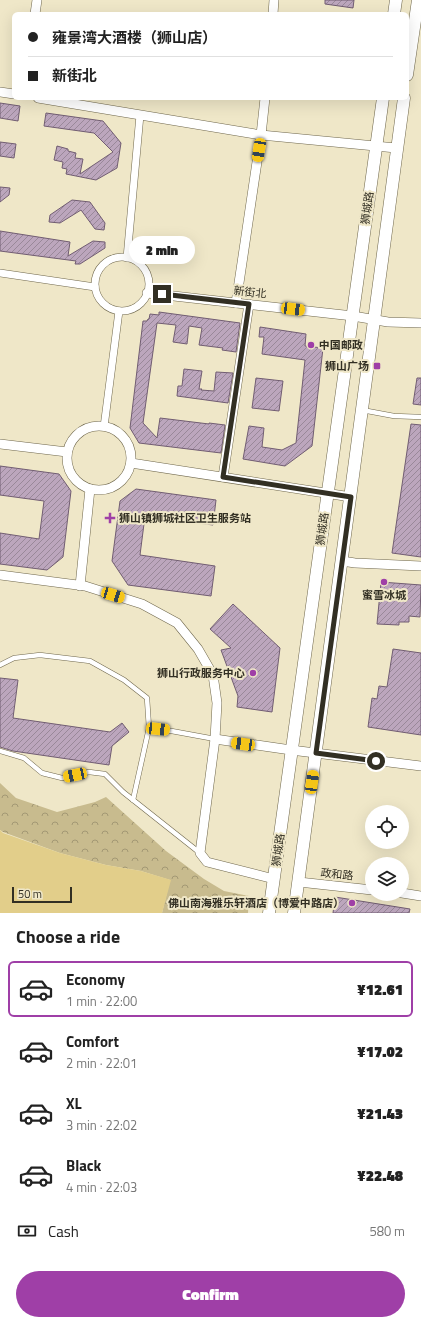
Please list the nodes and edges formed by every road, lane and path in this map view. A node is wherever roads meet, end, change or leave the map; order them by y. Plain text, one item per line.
1 (37, 0) edge
2 (274, 0) edge
3 (396, 0) edge
4 (418, 0) edge
5 (35, 12) edge
6 (273, 12) edge
7 (394, 12) edge
8 (409, 61) edge
9 (0, 92) edge
10 (12, 94) edge
11 (50, 100) edge
12 (265, 100) edge
13 (383, 100) edge
14 (404, 100) edge
15 (140, 115) junction
16 (261, 135) junction
17 (376, 146) junction
18 (396, 148) junction
19 (127, 258) junction
20 (0, 273) edge
21 (95, 286) junction
22 (147, 293) junction
23 (236, 303) junction
24 (249, 304) junction
25 (119, 311) junction
26 (353, 316) junction
27 (375, 319) junction
28 (421, 323) edge
29 (362, 410) junction
30 (421, 417) edge
31 (104, 427) junction
32 (0, 444) edge
33 (67, 452) junction
34 (131, 463) junction
35 (223, 477) junction
36 (90, 489) junction
37 (327, 493) junction
38 (351, 497) junction
39 (342, 561) junction
40 (421, 566) edge
41 (0, 575) edge
42 (80, 586) junction
43 (0, 665) edge
44 (149, 728) junction
45 (215, 740) junction
46 (291, 750) junction
47 (0, 751) edge
48 (316, 753) junction
49 (421, 766) edge
50 (133, 800) junction
51 (200, 853) junction
52 (274, 879) junction
53 (298, 882) junction
54 (365, 889) edge
55 (409, 895) edge
56 (421, 896) edge
57 (269, 913) edge
58 (294, 913) edge

1 - 5 street
2 - 6 street
3 - 7 street
4 - 8 street
9 - 10 street
11 - 15 street
12 - 16 street
13 - 17 street, 狮城路
14 - 18 street, 狮城路
15 - 16 street
15 - 19 street
16 - 17 street
16 - 23 street
17 - 18 street
17 - 26 street, 狮城路
18 - 27 street, 狮城路
19 - 21 street
19 - 22 street
20 - 21 street
21 - 25 street
22 - 23 street, 新街北
22 - 25 street
23 - 24 street, 新街北
24 - 26 street, 新街北
24 - 35 street
25 - 31 street
26 - 27 street, 新街北
26 - 37 street, 狮城路
27 - 28 street, 新街北
27 - 29 street, 狮城路
29 - 30 lane
29 - 38 street, 狮城路
31 - 33 street
31 - 34 street
32 - 33 street
33 - 36 street
34 - 35 street
34 - 36 street
35 - 37 street
36 - 42 street
37 - 38 street
37 - 46 street, 狮城路
38 - 39 street, 狮城路
39 - 40 street
39 - 48 street, 狮城路
41 - 42 street
42 - 45 street
43 - 44 lane
44 - 45 lane
44 - 50 lane
45 - 46 street
45 - 51 street
46 - 48 street
46 - 52 street, 狮城路
47 - 50 lane
48 - 49 street
48 - 53 street, 狮城路
50 - 51 lane
51 - 52 street
52 - 57 street, 狮城路
53 - 54 street, 政和路
53 - 58 street, 狮城路
55 - 56 street

